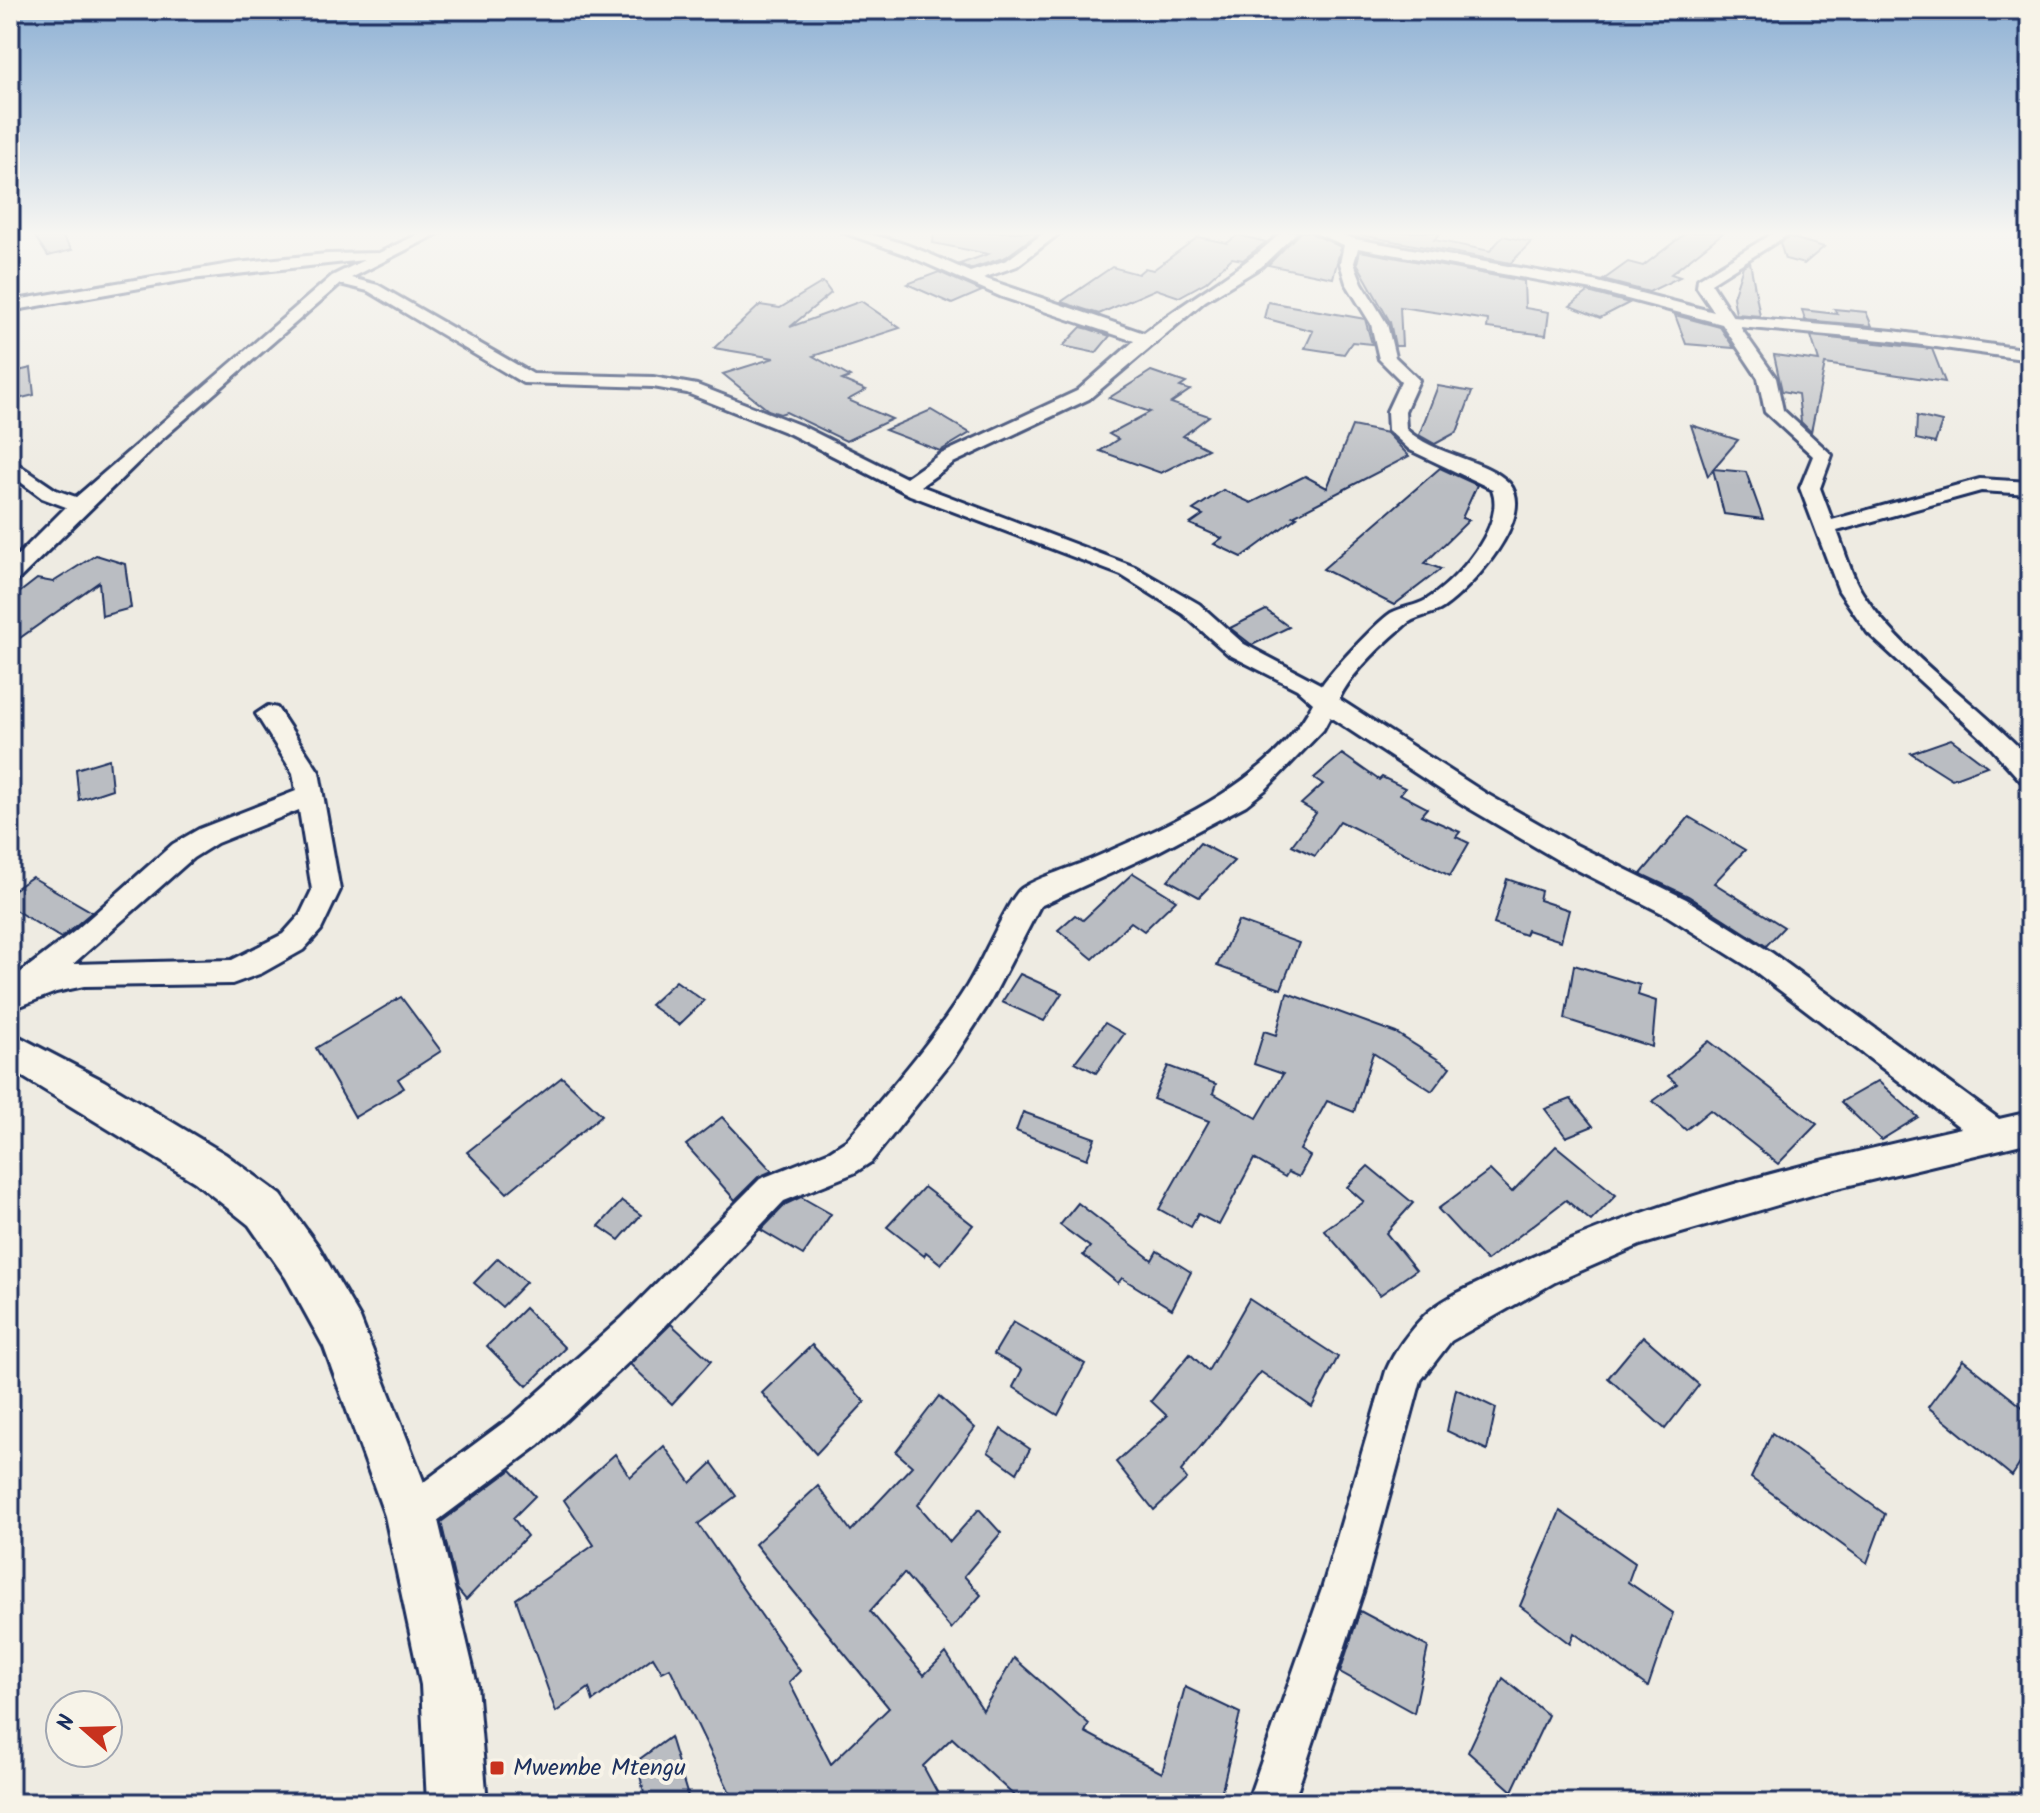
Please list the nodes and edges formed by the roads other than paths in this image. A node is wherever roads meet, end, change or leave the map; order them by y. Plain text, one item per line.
1 (292, 317) edge
2 (422, 317) edge
3 (1077, 317) edge
4 (1175, 317) edge
5 (1374, 317) edge
6 (1712, 317) edge
7 (1725, 317) edge
8 (1729, 321) junction
9 (1146, 339) junction
10 (2030, 355) edge
11 (10, 465) edge
12 (908, 486) junction
13 (2030, 488) edge
14 (79, 505) junction
15 (1826, 528) junction
16 (10, 575) edge
17 (1325, 698) junction
18 (268, 714) dead end
19 (2030, 775) edge
20 (309, 796) junction
21 (10, 998) edge
22 (10, 1049) edge
23 (2012, 1131) edge
24 (411, 1516) junction
25 (457, 1803) edge
26 (1270, 1803) edge

1 - 14 street
2 - 12 street
3 - 9 street
4 - 9 street
5 - 17 street
6 - 8 street
7 - 8 street
8 - 10 street
8 - 15 street
9 - 12 street
11 - 14 street
12 - 17 street
13 - 15 street
14 - 16 street
15 - 19 street
17 - 23 street
17 - 24 street
18 - 20 street
20 - 21 street
20 - 21 street
22 - 24 main road
23 - 26 street
24 - 25 main road

